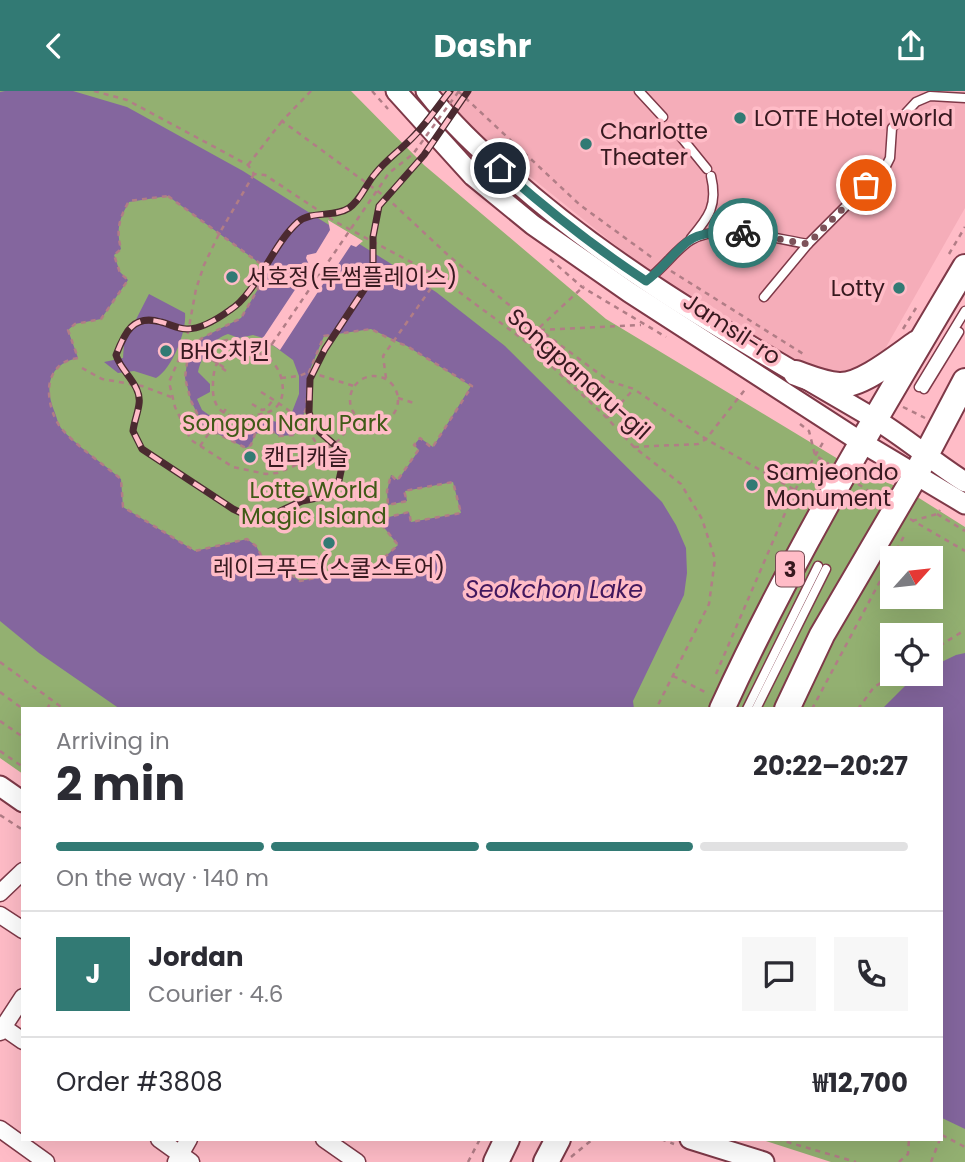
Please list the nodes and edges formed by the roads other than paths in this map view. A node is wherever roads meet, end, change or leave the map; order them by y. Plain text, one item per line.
1 (396, 91) edge
2 (639, 91) edge
3 (429, 92) edge
4 (957, 95) edge
5 (663, 117) dead end
6 (677, 132) dead end
7 (688, 241) junction
8 (808, 244) junction
9 (955, 265) edge
10 (646, 281) junction
11 (764, 297) dead end
12 (965, 311) edge
13 (965, 321) edge
14 (909, 339) junction
15 (796, 373) junction
16 (965, 381) edge
17 (881, 409) junction
18 (861, 442) junction
19 (921, 466) junction
20 (965, 482) edge
21 (965, 505) edge
22 (797, 685) junction
23 (711, 701) edge
24 (748, 707) edge
25 (756, 707) edge
26 (780, 707) edge
27 (788, 707) edge
28 (0, 786) edge
29 (21, 801) edge
30 (21, 873) edge
31 (0, 893) edge
32 (0, 915) edge
33 (21, 929) edge
34 (21, 1000) edge
35 (2, 1030) edge
36 (21, 1040) edge
37 (0, 1129) edge
38 (161, 1141) edge
39 (188, 1141) edge
40 (327, 1141) edge
41 (506, 1141) edge
42 (557, 1141) edge
43 (697, 1141) edge
44 (183, 1160) edge
45 (46, 1162) edge
46 (357, 1162) edge
47 (496, 1162) edge
48 (546, 1162) edge
49 (765, 1162) edge

1 - 18 street, Jamsil-ro
2 - 5 lane
3 - 10 street, Jamsil-ro
4 - 8 lane
6 - 7 lane
7 - 8 lane
7 - 10 lane
8 - 11 lane
9 - 14 main road, 3
10 - 15 street, Jamsil-ro
12 - 13 lane
14 - 15 main road
14 - 17 main road, 3
15 - 17 street, Jamsil-ro
16 - 19 main road
17 - 18 main road, 3
17 - 19 street, Jamsil-ro
18 - 19 street, Jamsil-ro
18 - 23 main road, 3
19 - 20 street, Jamsil-ro
19 - 21 street, Jamsil-ro
19 - 22 main road
22 - 26 lane
22 - 27 main road
24 - 25 lane
28 - 29 street
30 - 31 street
32 - 33 street
34 - 35 street
35 - 36 street
37 - 45 street
38 - 44 street
39 - 44 street
40 - 46 street
41 - 47 main road
42 - 48 main road
43 - 49 street

